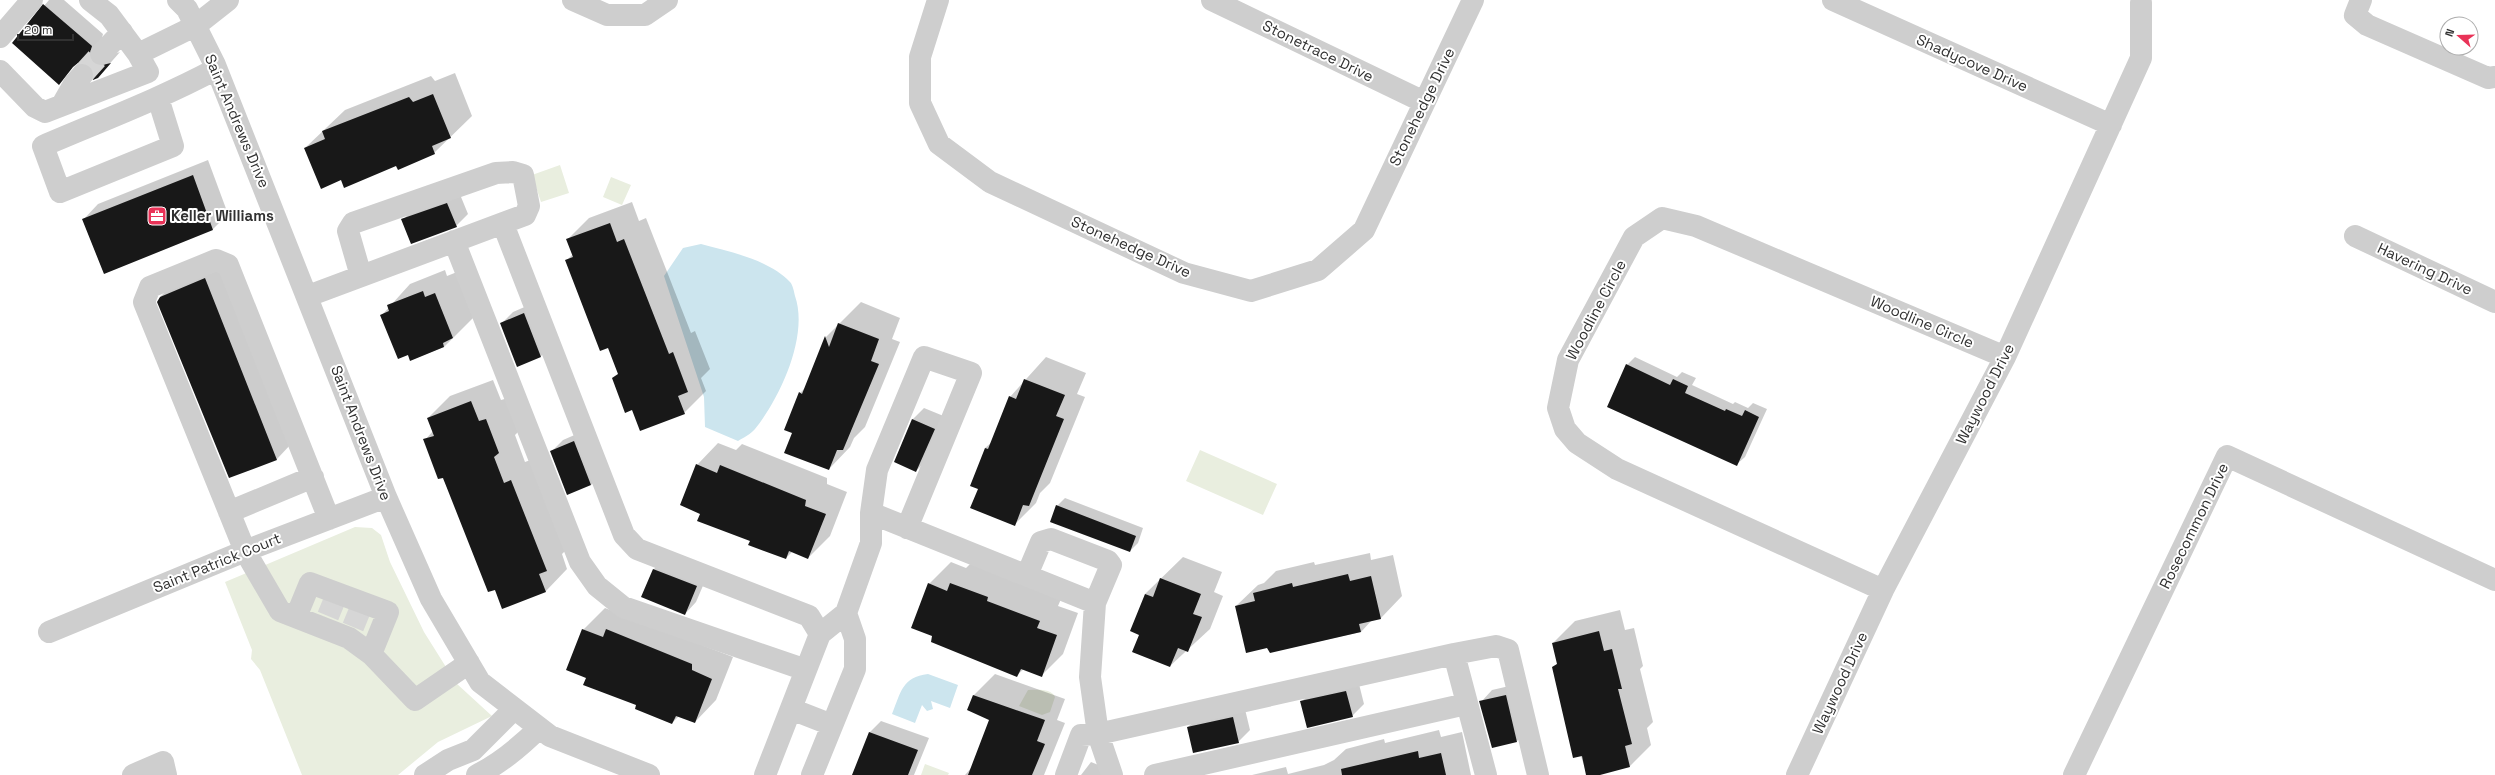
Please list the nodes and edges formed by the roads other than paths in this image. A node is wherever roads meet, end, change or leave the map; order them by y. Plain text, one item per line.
1 (32, 0) edge
2 (90, 0) edge
3 (178, 0) edge
4 (228, 0) edge
5 (573, 0) edge
6 (667, 0) edge
7 (938, 0) edge
8 (1212, 0) edge
9 (1474, 0) edge
10 (2361, 0) edge
11 (1841, 2) edge
12 (2140, 3) dead end
13 (195, 26) junction
14 (122, 32) junction
15 (0, 37) edge
16 (101, 54) tunnel mouth
17 (143, 63) junction
18 (216, 69) junction
19 (0, 71) edge
20 (82, 75) tunnel mouth
21 (2495, 77) edge
22 (158, 98) junction
23 (1424, 102) junction
24 (62, 105) junction
25 (2110, 125) junction
26 (503, 224) junction
27 (2355, 236) dead end
28 (454, 241) junction
29 (361, 276) junction
30 (308, 296) junction
31 (2495, 302) edge
32 (2005, 357) junction
33 (313, 477) junction
34 (386, 497) junction
35 (229, 512) junction
36 (871, 514) junction
37 (329, 519) junction
38 (907, 528) junction
39 (245, 552) junction
40 (1027, 575) junction
41 (2495, 580) edge
42 (1883, 590) junction
43 (1096, 603) junction
44 (331, 609) junction
45 (846, 613) junction
46 (296, 617) junction
47 (356, 620) junction
48 (49, 632) dead end
49 (820, 634) junction
50 (371, 654) junction
51 (1454, 654) junction
52 (469, 663) junction
53 (806, 670) junction
54 (1466, 704) junction
55 (514, 709) junction
56 (791, 709) junction
57 (832, 725) junction
58 (539, 728) junction
59 (1098, 734) junction
60 (2078, 774) edge
61 (133, 775) edge
62 (166, 775) edge
63 (425, 775) edge
64 (477, 775) edge
65 (649, 775) edge
66 (765, 775) edge
67 (812, 775) edge
68 (1066, 775) edge
69 (1112, 775) edge
70 (1155, 775) edge
71 (1486, 775) edge
72 (1538, 775) edge
73 (1797, 775) edge

1 - 15 street
2 - 14 street
3 - 13 street, Saint Andrews Drive
4 - 13 street
5 - 6 street
7 - 23 street, Stonehedge Drive
8 - 23 street, Stonetrace Drive
9 - 23 street, Stonehedge Drive
10 - 21 street
11 - 25 street, Shadycove Drive
12 - 25 street, Waywood Drive
13 - 17 street
13 - 18 street, Saint Andrews Drive
14 - 16 street
14 - 17 street
17 - 24 street
18 - 22 street
18 - 30 street, Saint Andrews Drive
19 - 24 street
20 - 24 street
22 - 22 street
25 - 32 street, Waywood Drive
26 - 28 street
26 - 29 street
26 - 49 street
27 - 31 street, Havering Drive
28 - 29 street
28 - 53 street
29 - 30 street
30 - 34 street, Saint Andrews Drive
32 - 42 street, Waywood Drive
32 - 42 street, Woodline Circle
33 - 35 street
33 - 35 street
33 - 37 street
34 - 37 street, Saint Patrick Court
34 - 52 street, Saint Andrews Drive
35 - 39 street
36 - 38 street
36 - 38 street
36 - 45 street
37 - 39 street, Saint Patrick Court
38 - 40 street
39 - 46 street
39 - 48 street, Saint Patrick Court
40 - 43 street
40 - 43 street
41 - 60 street, Rosecommon Drive
42 - 73 street, Waywood Drive
43 - 59 street
44 - 46 street
44 - 46 street
44 - 47 street
44 - 47 street
45 - 49 street
45 - 57 street
47 - 50 street
47 - 50 street
49 - 53 street
50 - 52 street
51 - 54 street
51 - 59 street
51 - 72 street
52 - 55 street, Saint Andrews Drive
53 - 56 street
54 - 70 street
54 - 71 street
55 - 58 street, Saint Andrews Drive
55 - 63 street
56 - 57 street
56 - 66 street
57 - 67 street
58 - 64 street
58 - 65 street, Saint Andrews Drive
59 - 68 street
59 - 69 street
61 - 62 street

